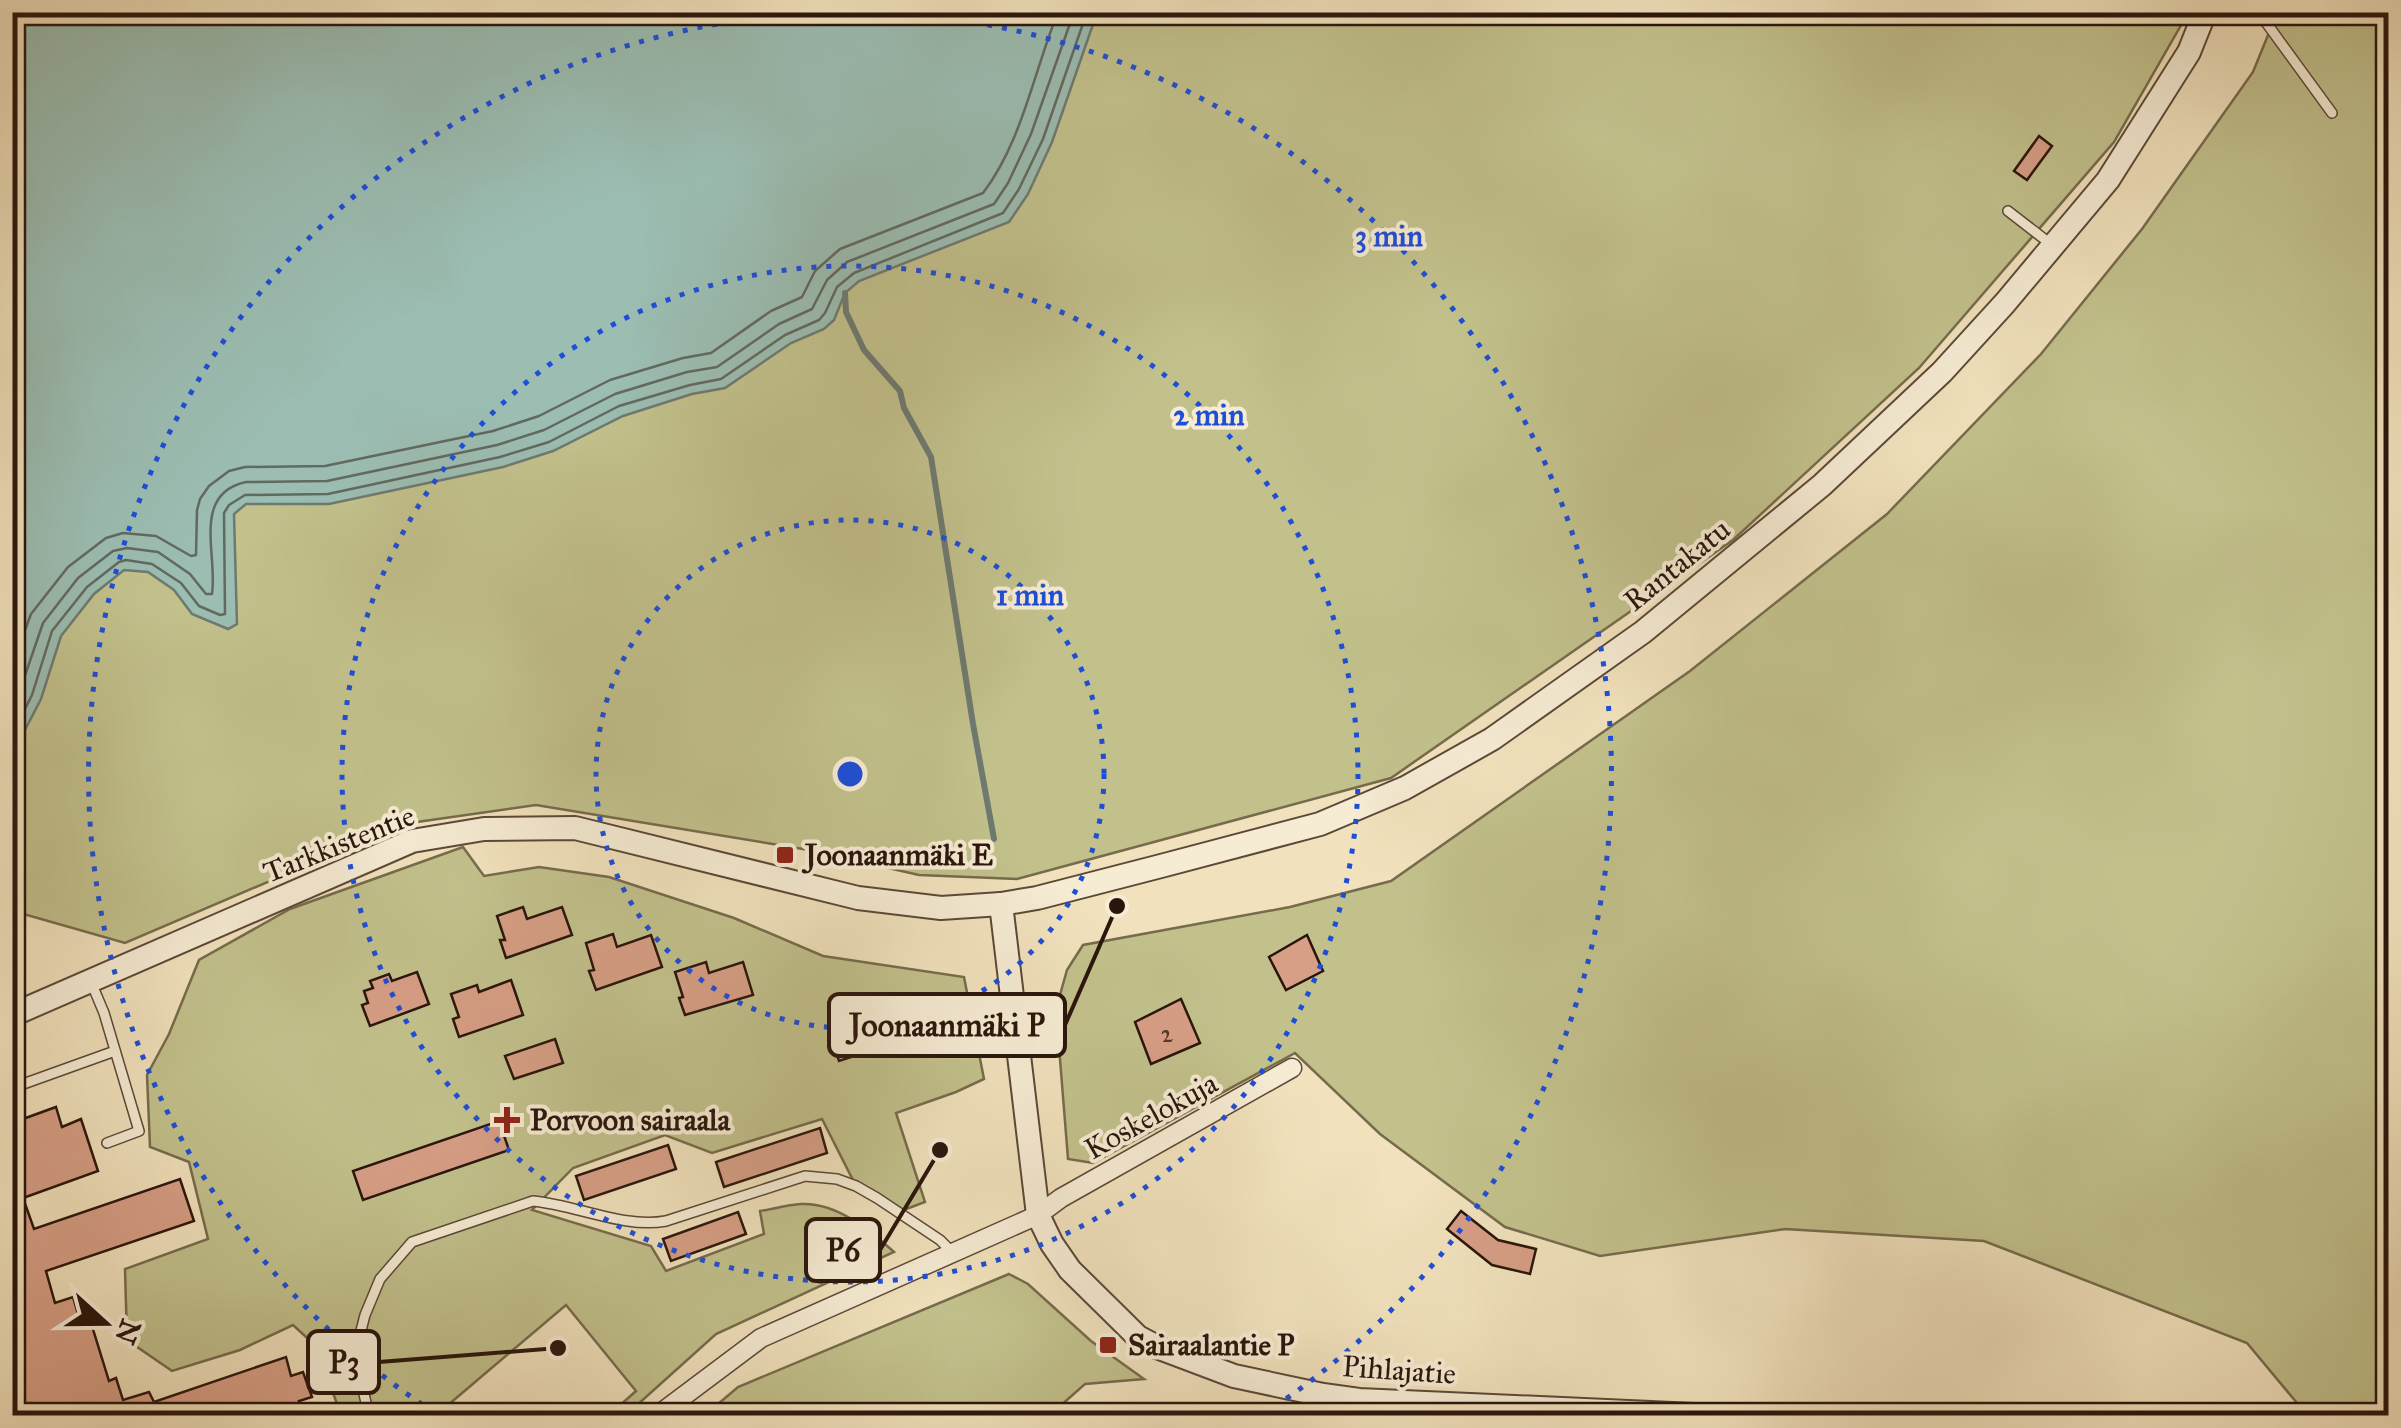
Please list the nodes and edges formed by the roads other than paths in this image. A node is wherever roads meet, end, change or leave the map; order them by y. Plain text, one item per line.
1 (2205, 12) edge
2 (2250, 12) edge
3 (2332, 114) dead end
4 (2008, 211) dead end
5 (2054, 246) junction
6 (1001, 904) junction
7 (92, 982) junction
8 (12, 1015) edge
9 (115, 1051) junction
10 (1292, 1068) dead end
11 (12, 1088) edge
12 (107, 1144) dead end
13 (1038, 1214) junction
14 (953, 1254) junction
15 (1359, 1408) edge
16 (1708, 1415) edge
17 (370, 1416) edge
18 (657, 1416) edge
19 (1718, 1416) edge

1 - 5 street, Rantakatu
2 - 3 lane
4 - 5 lane
5 - 6 street, Rantakatu
6 - 7 street, Tarkkistentie
6 - 13 street, Pihlajatie
7 - 8 street, Tarkkistentie
7 - 9 lane
9 - 11 lane
9 - 12 lane
10 - 13 street, Koskelokuja
13 - 14 street, Koskelokuja
13 - 15 street, Pihlajatie
14 - 17 lane
14 - 18 street, Koskelokuja
15 - 16 street, Pihlajatie
16 - 19 street, Pihlajatie

